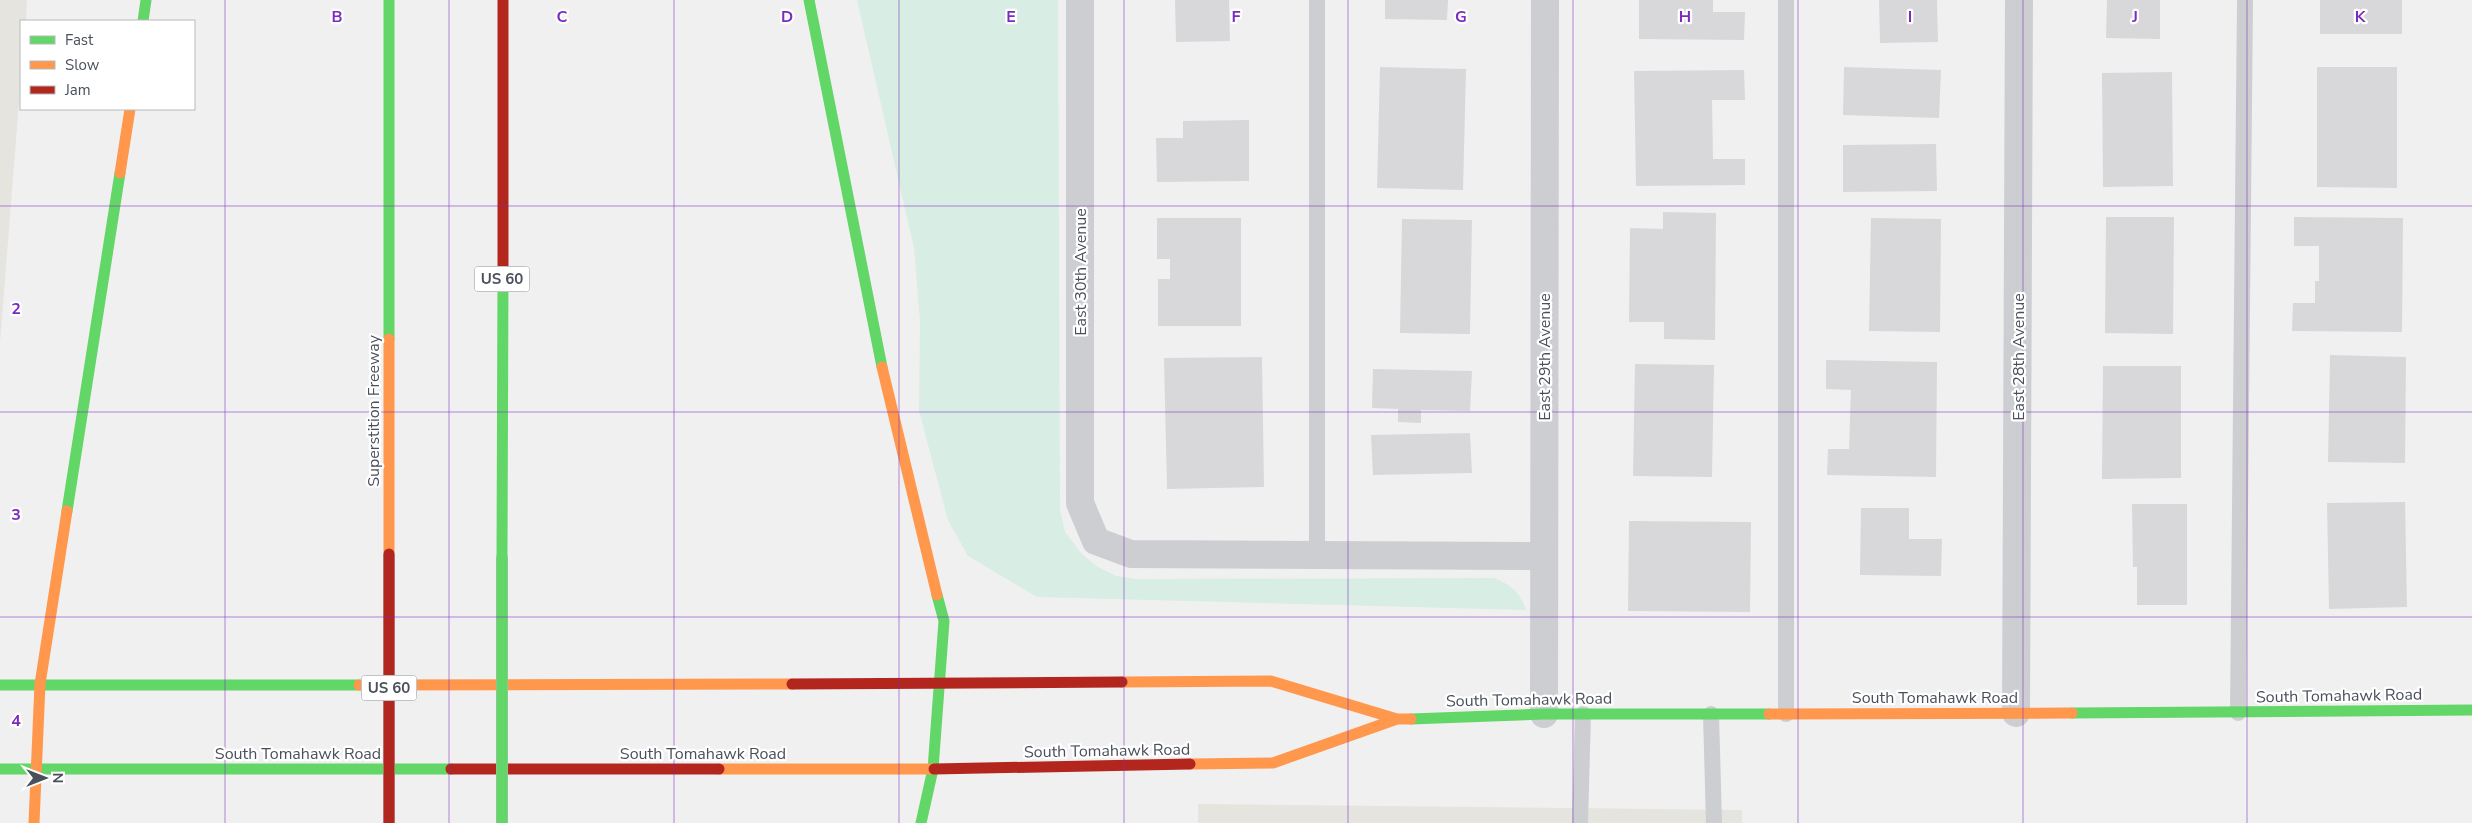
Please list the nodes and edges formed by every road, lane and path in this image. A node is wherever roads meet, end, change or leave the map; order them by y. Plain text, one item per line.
1 (146, 0) edge
2 (389, 0) edge
3 (503, 0) edge
4 (809, 0) edge
5 (1080, 0) edge
6 (1318, 0) edge
7 (1545, 0) edge
8 (1786, 0) edge
9 (2019, 0) edge
10 (2245, 0) edge
11 (143, 20) edge
12 (130, 110) edge
13 (1317, 555) junction
14 (1544, 556) junction
15 (40, 684) junction
16 (940, 684) junction
17 (0, 685) edge
18 (2472, 710) edge
19 (2016, 713) junction
20 (2238, 713) junction
21 (1544, 714) junction
22 (1582, 714) junction
23 (1711, 714) junction
24 (1786, 714) junction
25 (1397, 718) junction
26 (35, 768) junction
27 (0, 769) edge
28 (933, 770) junction
29 (34, 823) edge
30 (390, 823) edge
31 (502, 823) edge
32 (921, 823) edge
33 (1580, 823) edge
34 (1714, 823) edge

1 - 11 main road
2 - 30 main road, Superstition Freeway / US 60, bridge
3 - 31 main road, US 60, bridge
4 - 16 main road
5 - 13 street, East 30th Avenue
6 - 13 lane
7 - 14 street, East 29th Avenue
8 - 24 lane
9 - 19 street, East 28th Avenue
10 - 20 lane
12 - 15 main road
13 - 14 street
14 - 21 street, East 29th Avenue
15 - 16 main road, South Tomahawk Road
15 - 17 main road, South Tomahawk Road
15 - 26 main road
16 - 25 main road, South Tomahawk Road
16 - 28 main road
18 - 20 main road, South Tomahawk Road
19 - 20 main road, South Tomahawk Road
19 - 24 main road, South Tomahawk Road
21 - 22 main road, South Tomahawk Road
21 - 25 main road, South Tomahawk Road
22 - 23 main road, South Tomahawk Road
22 - 33 lane
23 - 24 main road, South Tomahawk Road
23 - 34 lane
25 - 28 main road, South Tomahawk Road
26 - 27 main road, South Tomahawk Road
26 - 28 main road, South Tomahawk Road
26 - 29 main road
28 - 32 main road

